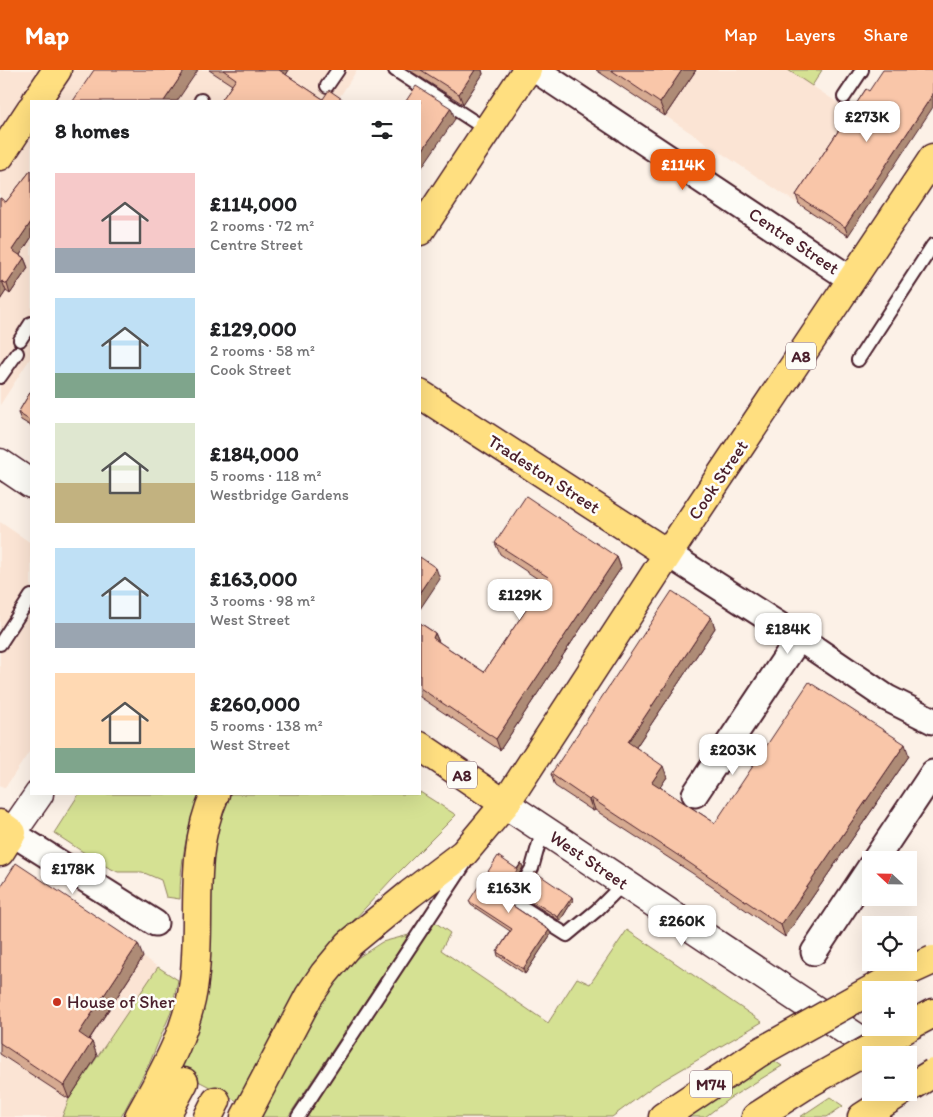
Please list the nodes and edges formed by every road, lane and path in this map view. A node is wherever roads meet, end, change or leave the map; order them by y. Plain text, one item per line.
1 (57, 70) edge
2 (338, 70) edge
3 (395, 70) edge
4 (527, 70) edge
5 (536, 70) edge
6 (862, 70) edge
7 (328, 86) dead end
8 (844, 98) dead end
9 (37, 100) edge
10 (20, 122) edge
11 (487, 130) junction
12 (0, 156) edge
13 (933, 158) edge
14 (421, 229) edge
15 (933, 245) edge
16 (852, 280) junction
17 (30, 325) edge
18 (20, 340) dead end
19 (17, 353) dead end
20 (858, 360) dead end
21 (0, 378) edge
22 (421, 395) edge
23 (0, 463) edge
24 (30, 483) edge
25 (668, 554) junction
26 (30, 598) edge
27 (799, 638) junction
28 (0, 644) edge
29 (933, 722) edge
30 (421, 747) edge
31 (933, 773) edge
32 (695, 794) dead end
33 (37, 795) edge
34 (214, 795) edge
35 (505, 804) junction
36 (543, 829) junction
37 (4, 836) edge
38 (881, 851) edge
39 (862, 880) edge
40 (624, 883) junction
41 (154, 923) dead end
42 (814, 952) dead end
43 (933, 960) edge
44 (933, 1012) edge
45 (917, 1022) edge
46 (892, 1036) edge
47 (869, 1046) edge
48 (933, 1073) edge
49 (917, 1077) edge
50 (184, 1082) dead end
51 (917, 1083) edge
52 (933, 1088) edge
53 (887, 1101) edge
54 (139, 1117) edge
55 (165, 1117) edge
56 (245, 1117) edge
57 (298, 1117) edge
58 (663, 1117) edge
59 (756, 1117) edge
60 (862, 1117) edge

1 - 9 main road
2 - 7 lane
3 - 11 lane
4 - 11 main road
5 - 16 street, Centre Street
6 - 8 lane
10 - 12 main road
11 - 14 main road
13 - 16 main road, Cook Street / A8
15 - 20 lane
16 - 25 main road, Cook Street / A8
17 - 18 lane
19 - 21 lane
22 - 25 main road, Tradeston Street
23 - 24 street
25 - 27 street
25 - 35 main road, Cook Street / A8
26 - 28 lane
27 - 29 street
27 - 32 street
30 - 35 main road, West Street / A8
31 - 38 street
33 - 37 street
34 - 54 main road
35 - 36 street, West Street
35 - 56 main road, Cook Street
35 - 57 lane
36 - 40 street, West Street
36 - 40 lane
37 - 41 street
39 - 42 street
40 - 47 street, West Street
43 - 58 main road, M74, bridge
44 - 45 main road
46 - 59 main road, bridge
48 - 51 main road, bridge
49 - 52 street
50 - 55 main road
53 - 60 main road

